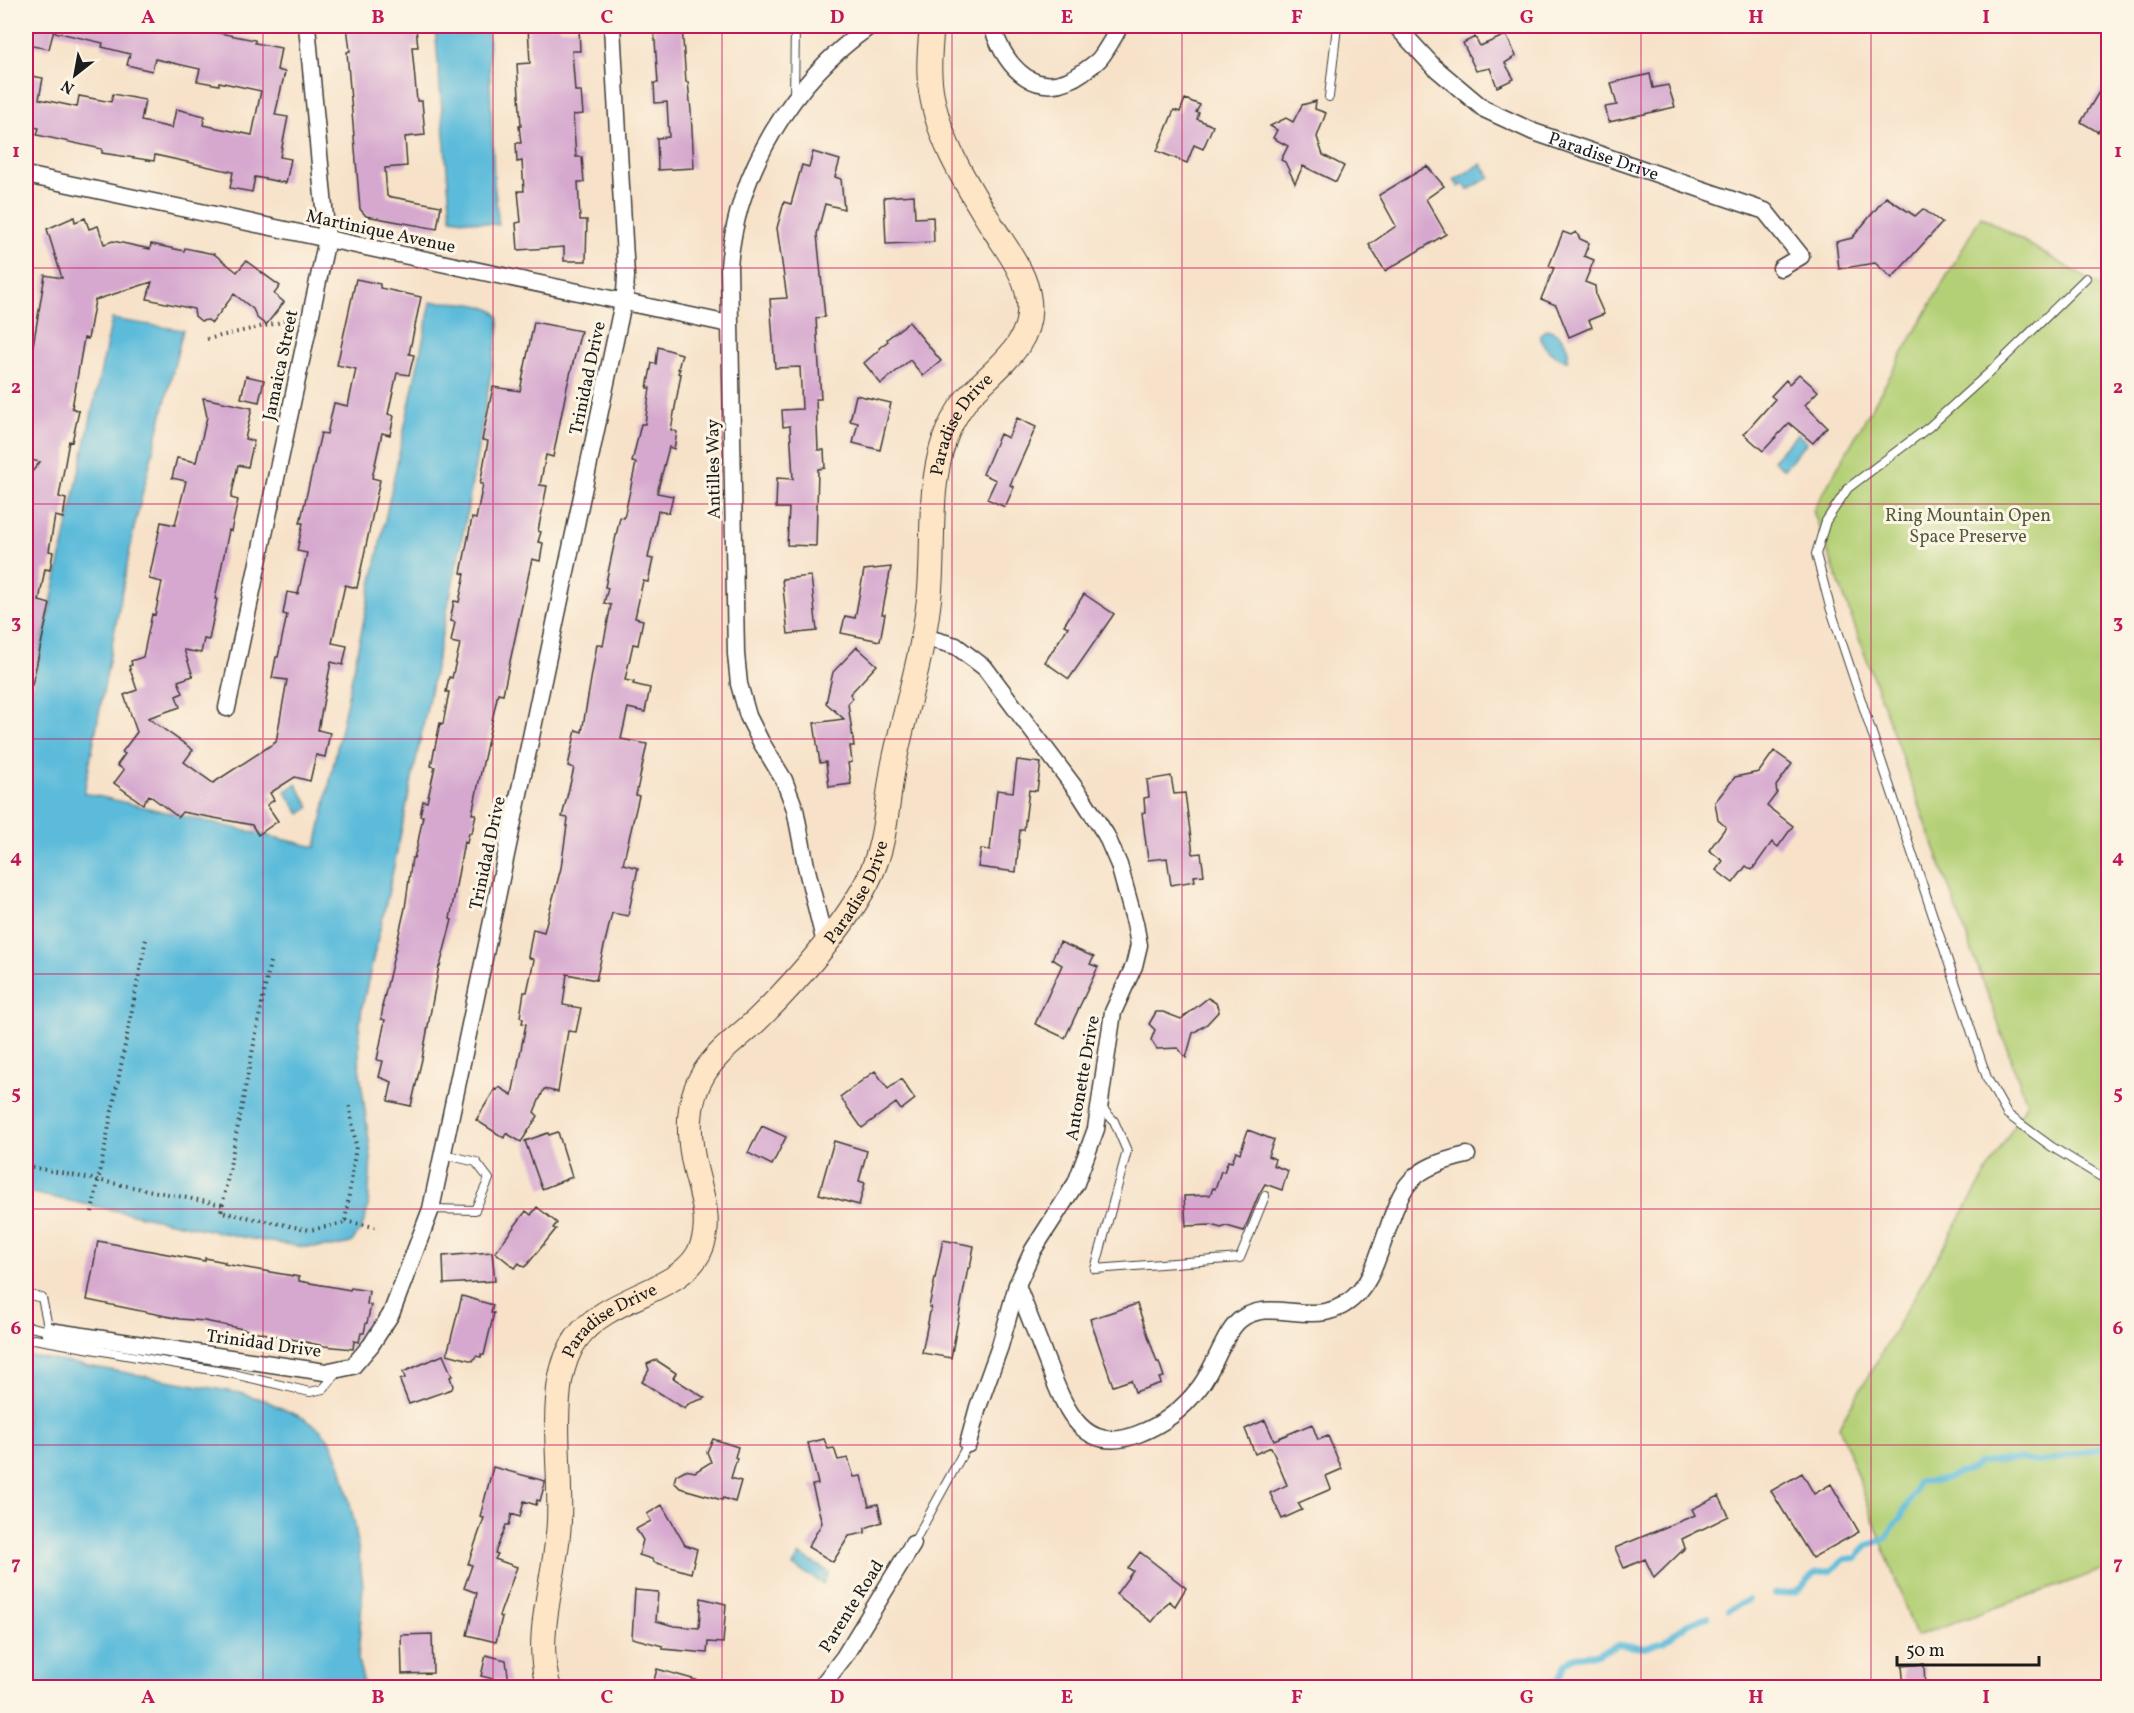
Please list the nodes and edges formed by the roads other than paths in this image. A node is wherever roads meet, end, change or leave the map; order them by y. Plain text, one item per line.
1 (307, 26) edge
2 (612, 26) edge
3 (795, 26) edge
4 (870, 26) edge
5 (932, 26) edge
6 (992, 26) edge
7 (1120, 26) edge
8 (1337, 26) edge
9 (1396, 26) edge
10 (1329, 97) dead end
11 (794, 101) junction
12 (26, 179) edge
13 (327, 239) junction
14 (1781, 268) dead end
15 (2085, 278) dead end
16 (624, 301) junction
17 (729, 324) junction
18 (924, 638) junction
19 (227, 708) dead end
20 (825, 943) junction
21 (1100, 1106) junction
22 (443, 1154) junction
23 (1467, 1155) dead end
24 (2109, 1181) edge
25 (1265, 1196) dead end
26 (431, 1209) junction
27 (1017, 1285) junction
28 (26, 1294) edge
29 (26, 1326) edge
30 (49, 1330) junction
31 (26, 1342) edge
32 (340, 1369) junction
33 (968, 1444) joint
34 (912, 1544) joint
35 (554, 1685) edge
36 (820, 1688) edge

1 - 13 street, Jamaica Street
2 - 16 street, Trinidad Drive
3 - 11 lane
4 - 11 street, Antilles Way
5 - 18 street, Paradise Drive
6 - 7 street
8 - 10 lane
9 - 14 street, Paradise Drive
11 - 17 street, Antilles Way
12 - 13 street, Martinique Avenue
13 - 16 street, Martinique Avenue
13 - 19 street, Jamaica Street
15 - 24 lane
16 - 17 street, Martinique Avenue
16 - 22 street, Trinidad Drive
17 - 20 street, Antilles Way
18 - 20 street, Paradise Drive
18 - 21 street, Antonette Drive
20 - 35 street, Paradise Drive
21 - 25 lane
21 - 27 street, Antonette Drive
22 - 26 street, Trinidad Drive
22 - 26 lane
23 - 27 street
26 - 32 street, Trinidad Drive
27 - 33 street, Antonette Drive
28 - 30 lane
29 - 30 lane
30 - 32 street, Trinidad Drive
31 - 32 lane
33 - 34 lane
34 - 36 street, Parente Road

